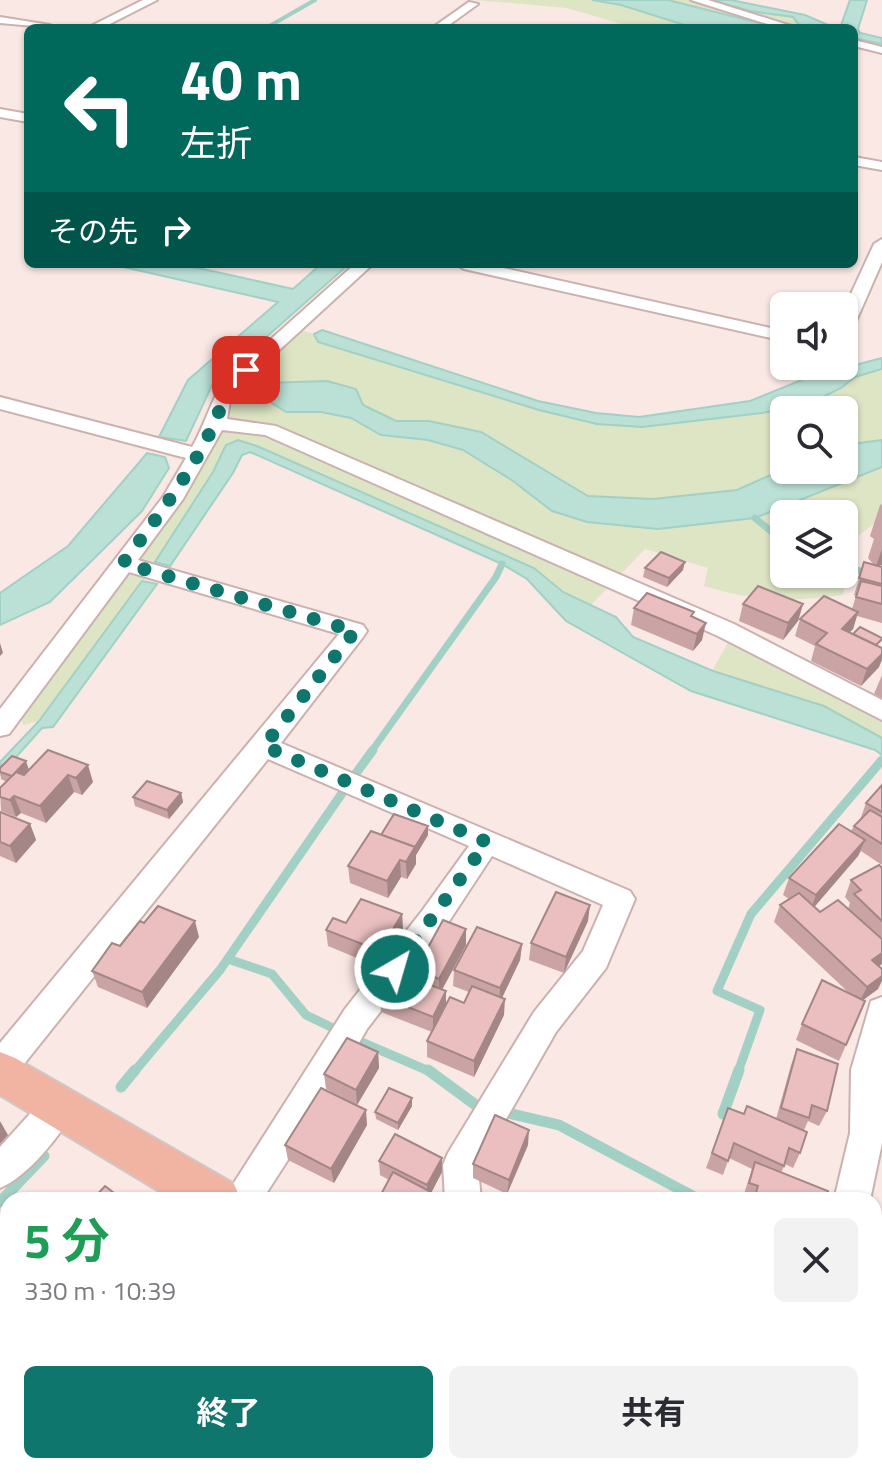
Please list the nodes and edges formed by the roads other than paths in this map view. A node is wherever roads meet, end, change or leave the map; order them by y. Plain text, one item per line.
1 (152, 0) edge
2 (696, 0) edge
3 (473, 4) dead end
4 (0, 20) edge
5 (25, 24) edge
6 (101, 24) edge
7 (444, 24) edge
8 (778, 24) edge
9 (858, 44) edge
10 (882, 50) edge
11 (0, 113) edge
12 (24, 117) edge
13 (858, 162) edge
14 (882, 166) edge
15 (880, 249) edge
16 (361, 268) edge
17 (482, 268) edge
18 (858, 297) edge
19 (770, 333) edge
20 (0, 403) edge
21 (216, 423) junction
22 (198, 455) junction
23 (123, 563) junction
24 (882, 711) edge
25 (0, 727) edge
26 (264, 746) junction
27 (487, 842) junction
28 (882, 1011) edge
29 (0, 1070) edge
30 (58, 1107) junction
31 (0, 1171) edge
32 (204, 1192) edge
33 (246, 1192) edge
34 (462, 1192) edge
35 (854, 1192) edge

1 - 6 street
2 - 8 street
3 - 7 street
4 - 5 street
9 - 10 street
11 - 12 street
13 - 14 street
15 - 18 street
16 - 21 street
17 - 19 street
20 - 22 street
21 - 22 street
21 - 24 street
22 - 23 street
23 - 25 street
23 - 26 street
26 - 27 street
26 - 29 street
27 - 33 street
27 - 34 street
28 - 35 street
29 - 30 main road
30 - 31 street
30 - 32 main road

